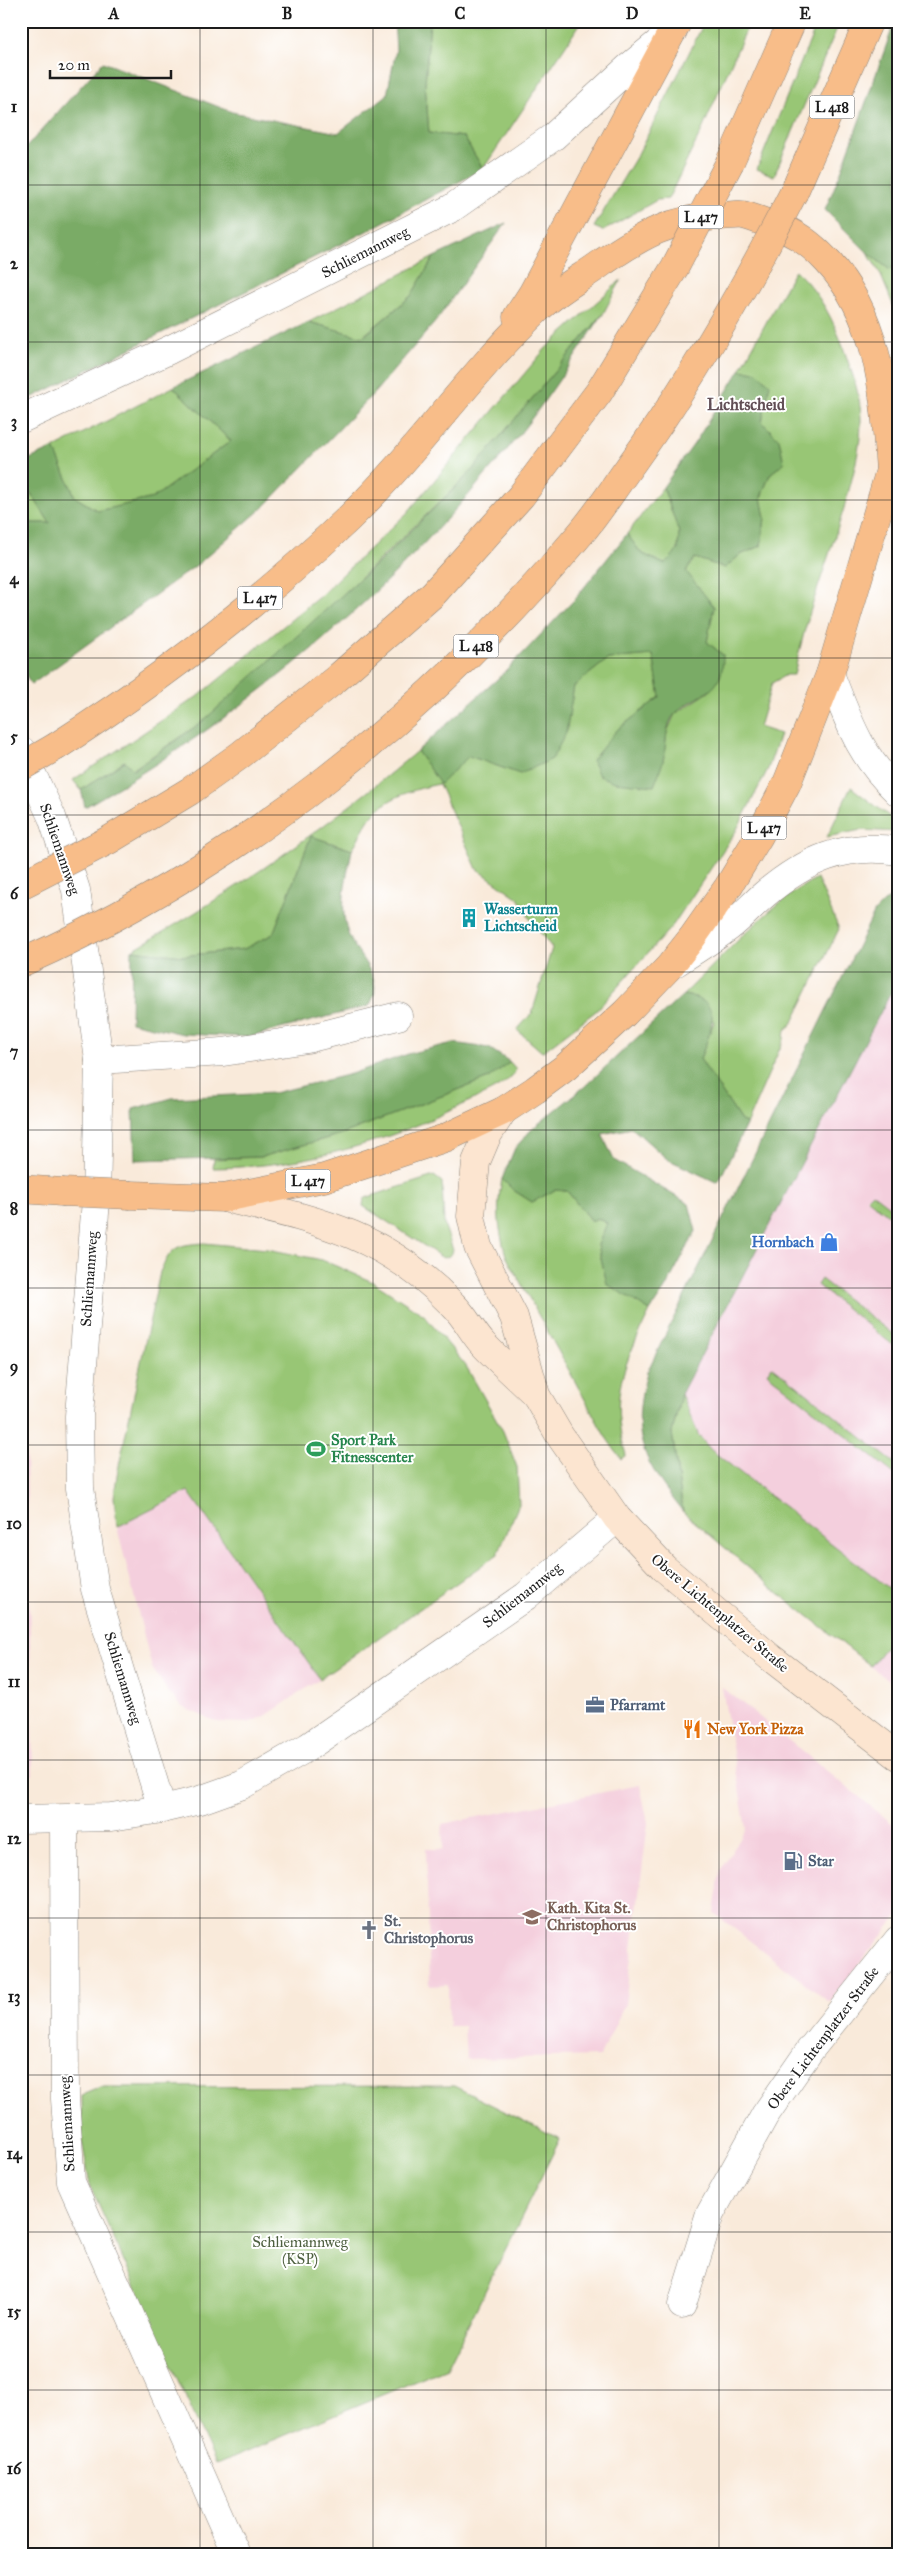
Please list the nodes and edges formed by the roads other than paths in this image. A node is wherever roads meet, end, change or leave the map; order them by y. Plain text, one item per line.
1 (792, 21) edge
2 (869, 21) edge
3 (676, 26) edge
4 (492, 356) junction
5 (21, 419) edge
6 (894, 461) edge
7 (830, 674) junction
8 (21, 750) edge
9 (21, 767) edge
10 (898, 792) edge
11 (898, 851) edge
12 (21, 885) edge
13 (21, 962) edge
14 (669, 966) junction
15 (398, 1016) dead end
16 (99, 1060) junction
17 (503, 1111) junction
18 (21, 1189) edge
19 (224, 1198) junction
20 (536, 1395) junction
21 (617, 1518) junction
22 (898, 1756) edge
23 (162, 1809) junction
24 (21, 1819) edge
25 (64, 1819) junction
26 (898, 1940) edge
27 (682, 2305) dead end
28 (236, 2554) edge

1 - 12 highway, bridge
2 - 13 highway, L 418, bridge
3 - 4 highway, L 417
3 - 5 street, Schliemannweg
4 - 6 highway, L 417
4 - 9 highway, L 417, bridge
6 - 7 highway, L 417
7 - 10 street
7 - 14 highway, L 417
8 - 16 street, Schliemannweg
11 - 14 street
14 - 17 highway, L 417
15 - 16 street
16 - 23 street, Schliemannweg
17 - 19 highway, L 417
17 - 20 main road
18 - 19 highway, L 417, bridge
19 - 20 main road
20 - 21 main road, Obere Lichtenplatzer Straße
21 - 22 main road, Obere Lichtenplatzer Straße
21 - 23 street, Schliemannweg
23 - 25 street, Schliemannweg
24 - 25 street
25 - 28 street, Schliemannweg
26 - 27 street, Obere Lichtenplatzer Straße

